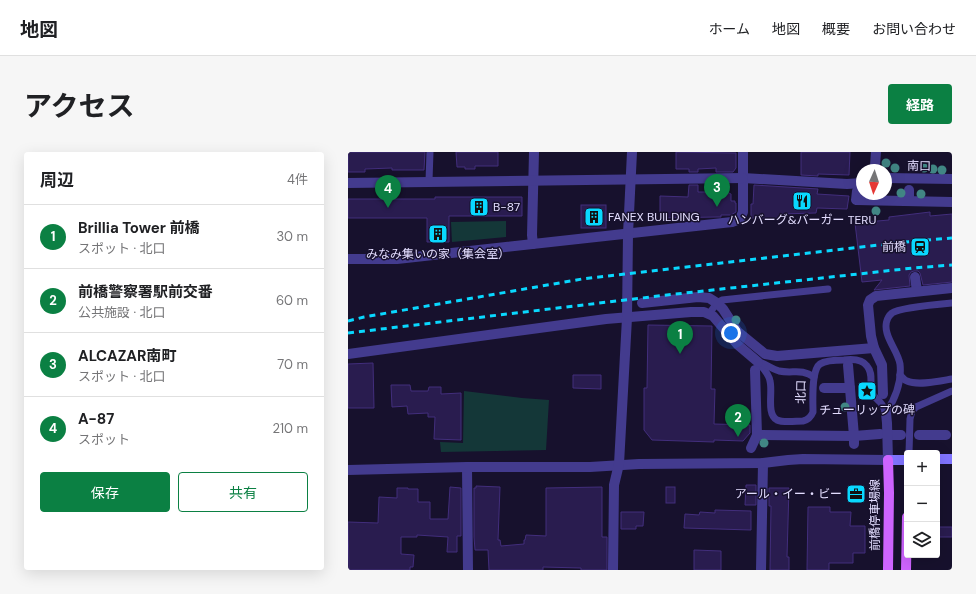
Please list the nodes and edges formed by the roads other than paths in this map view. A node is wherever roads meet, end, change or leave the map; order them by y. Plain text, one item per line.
1 (430, 152) edge
2 (534, 152) edge
3 (632, 152) edge
4 (743, 152) edge
5 (876, 152) edge
6 (875, 164) edge
7 (743, 178) junction
8 (892, 178) edge
9 (631, 179) junction
10 (952, 179) edge
11 (533, 180) junction
12 (429, 181) junction
13 (348, 183) edge
14 (856, 186) edge
15 (892, 197) edge
16 (952, 202) edge
17 (628, 234) junction
18 (533, 244) junction
19 (348, 259) edge
20 (916, 277) dead end
21 (952, 288) edge
22 (828, 289) dead end
23 (917, 291) junction
24 (642, 303) dead end
25 (718, 303) junction
26 (952, 303) edge
27 (709, 314) junction
28 (627, 318) junction
29 (874, 348) junction
30 (348, 354) edge
31 (760, 361) junction
32 (848, 365) dead end
33 (900, 375) junction
34 (814, 377) junction
35 (952, 379) edge
36 (824, 388) dead end
37 (850, 388) junction
38 (952, 392) edge
39 (883, 394) dead end
40 (886, 413) junction
41 (880, 434) dead end
42 (757, 435) junction
43 (919, 435) dead end
44 (948, 437) edge
45 (854, 440) junction
46 (751, 448) dead end
47 (909, 450) edge
48 (940, 459) edge
49 (952, 459) edge
50 (888, 460) junction
51 (904, 460) edge
52 (763, 463) junction
53 (619, 464) junction
54 (466, 467) junction
55 (348, 470) edge
56 (907, 522) edge
57 (468, 570) edge
58 (613, 570) edge
59 (761, 570) edge
60 (888, 570) edge
61 (906, 570) edge

1 - 12 lane
2 - 11 street
3 - 9 street
4 - 7 street
5 - 6 street
7 - 9 street
7 - 14 street
7 - 17 street
8 - 10 street, 南口
9 - 11 street
9 - 17 street
11 - 12 street
11 - 18 street
12 - 13 street
15 - 16 street
17 - 18 street
17 - 28 street
18 - 19 street
20 - 23 street
21 - 23 street
22 - 25 lane
23 - 29 street
24 - 25 street
25 - 27 lane
25 - 31 street
26 - 33 lane
27 - 28 street
27 - 31 street, 北口
28 - 30 street
28 - 53 street
29 - 31 street
29 - 39 street
31 - 34 lane
31 - 34 lane, 北口
31 - 42 street
32 - 37 street
33 - 35 lane
33 - 40 lane
34 - 40 lane, 北口
36 - 37 street
37 - 45 street
38 - 47 lane
40 - 50 street
41 - 45 street
42 - 45 street
42 - 46 street
43 - 44 street
48 - 49 main road
50 - 51 main road
50 - 52 street
50 - 60 main road, 前橋停車場線
52 - 53 street
52 - 59 street
53 - 54 street
53 - 58 street
54 - 55 street
54 - 57 street
56 - 61 main road

